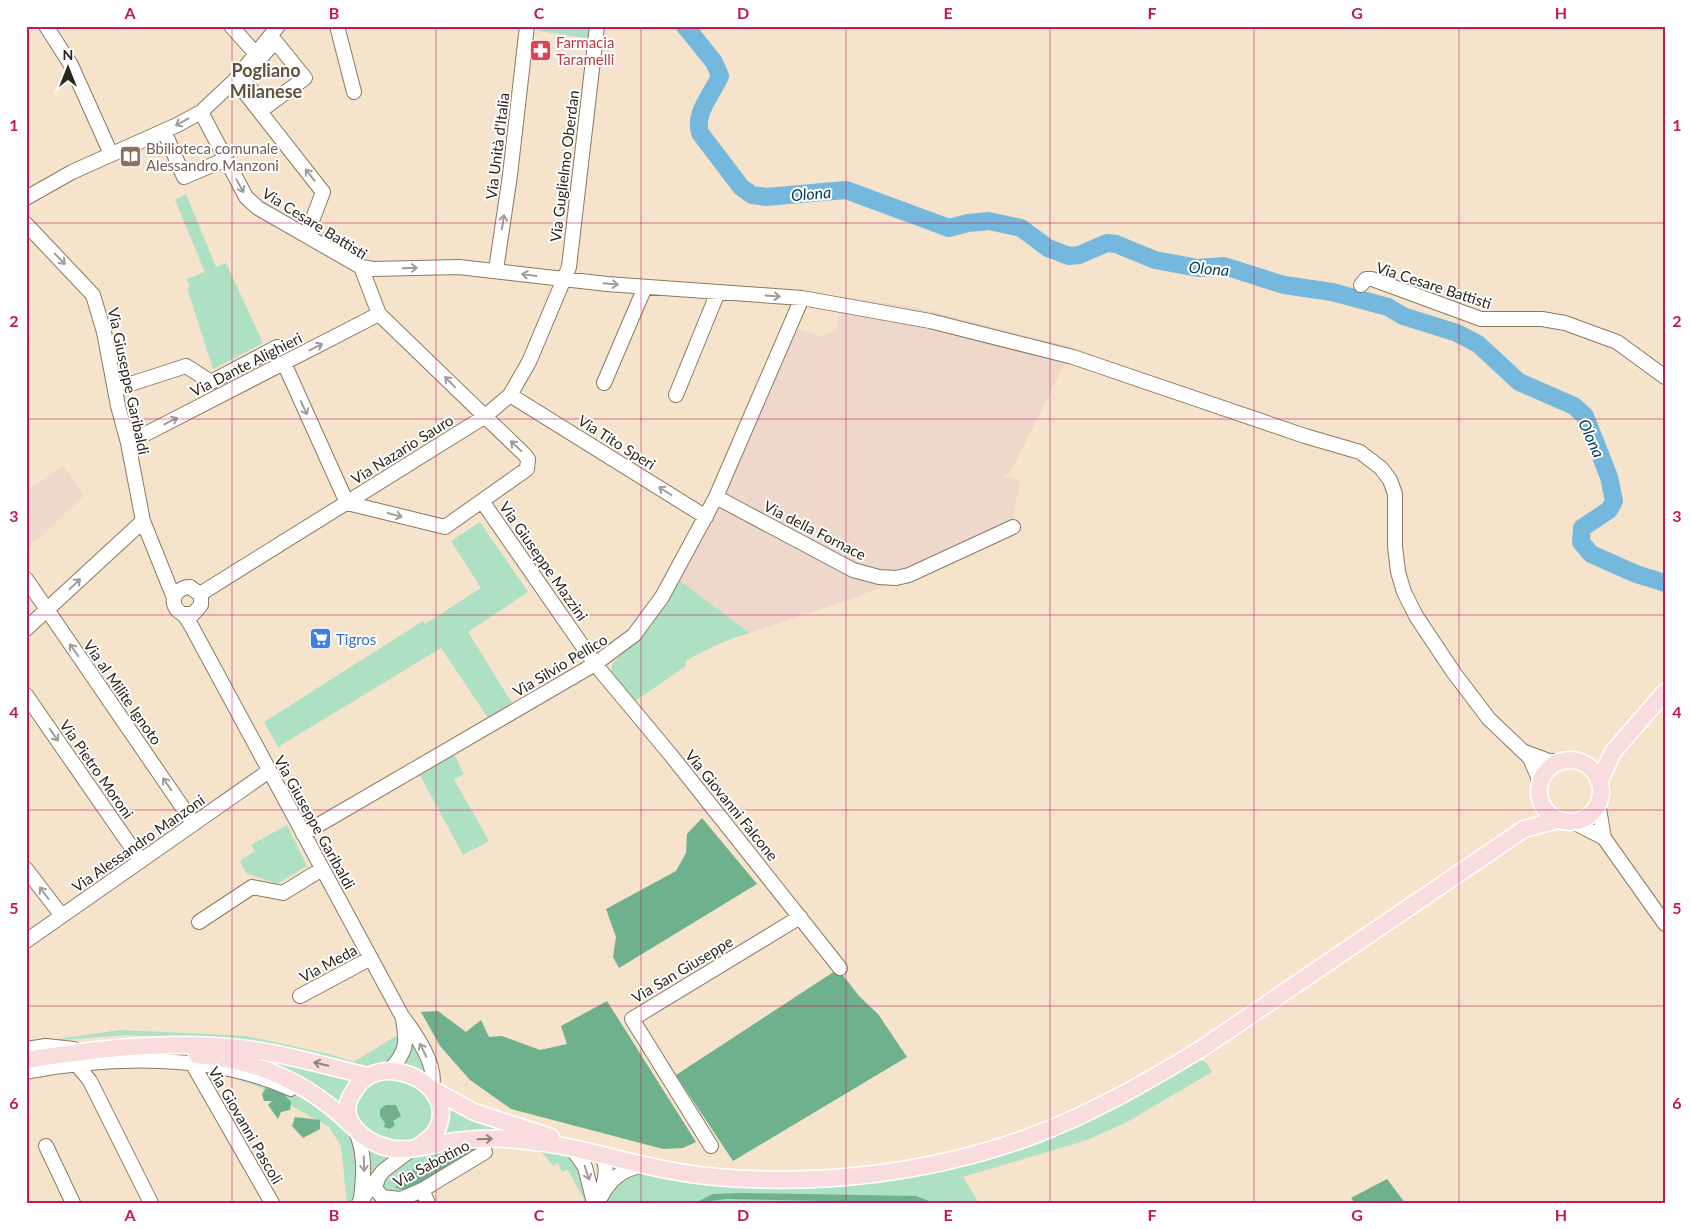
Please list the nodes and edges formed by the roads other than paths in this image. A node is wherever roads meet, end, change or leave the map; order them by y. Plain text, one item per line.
1 (46, 26) edge
2 (231, 26) edge
3 (278, 26) edge
4 (337, 26) edge
5 (597, 26) edge
6 (527, 31) edge
7 (256, 54) junction
8 (239, 80) junction
9 (354, 92) dead end
10 (200, 112) junction
11 (164, 131) junction
12 (111, 154) junction
13 (226, 159) junction
14 (26, 198) edge
15 (26, 224) edge
16 (307, 234) junction
17 (361, 267) junction
18 (496, 270) junction
19 (563, 280) junction
20 (1361, 285) dead end
21 (645, 287) junction
22 (718, 292) junction
23 (802, 298) junction
24 (379, 314) junction
25 (277, 347) dead end
26 (284, 363) junction
27 (1665, 377) edge
28 (604, 383) dead end
29 (115, 389) junction
30 (676, 394) dead end
31 (510, 395) junction
32 (484, 417) junction
33 (128, 443) junction
34 (716, 497) junction
35 (482, 501) junction
36 (348, 503) junction
37 (706, 517) junction
38 (143, 520) junction
39 (1013, 527) dead end
40 (162, 568) junction
41 (26, 579) edge
42 (197, 591) junction
43 (174, 598) junction
44 (47, 609) junction
45 (189, 614) junction
46 (26, 629) edge
47 (595, 664) junction
48 (1665, 692) edge
49 (26, 695) edge
50 (1524, 752) junction
51 (1613, 752) junction
52 (1564, 761) junction
53 (1584, 763) junction
54 (269, 771) junction
55 (1599, 782) junction
56 (1540, 794) junction
57 (1598, 803) junction
58 (1566, 821) junction
59 (194, 824) junction
60 (1524, 829) junction
61 (303, 834) junction
62 (1604, 838) junction
63 (141, 861) junction
64 (26, 869) edge
65 (322, 869) junction
66 (62, 916) junction
67 (800, 917) junction
68 (199, 922) dead end
69 (1665, 924) edge
70 (26, 941) edge
71 (371, 958) junction
72 (840, 968) dead end
73 (300, 996) dead end
74 (402, 1016) junction
75 (26, 1049) edge
76 (94, 1055) junction
77 (26, 1060) edge
78 (192, 1063) junction
79 (78, 1066) junction
80 (390, 1070) junction
81 (26, 1072) edge
82 (368, 1076) junction
83 (90, 1081) junction
84 (431, 1089) junction
85 (336, 1110) junction
86 (354, 1128) junction
87 (46, 1146) dead end
88 (712, 1146) dead end
89 (570, 1147) junction
90 (415, 1148) junction
91 (485, 1152) dead end
92 (601, 1156) junction
93 (641, 1166) junction
94 (378, 1178) junction
95 (425, 1197) edge
96 (360, 1201) edge
97 (396, 1201) edge
98 (598, 1201) edge
99 (73, 1203) edge
100 (152, 1203) edge
101 (272, 1203) edge

1 - 12 street
2 - 7 street
3 - 7 street
4 - 9 street
5 - 19 street, Via Guglielmo Oberdan
18 -> 6 street, Via Unità d'Italia
7 - 8 street
8 - 8 street
8 - 10 street
16 -> 8 street
10 -> 11 street
10 - 13 street, Via Cesare Battisti
11 - 12 street
11 - 13 street
12 - 14 street
13 -> 16 street, Via Cesare Battisti
15 -> 29 street, Via Giuseppe Garibaldi
16 - 17 street, Via Cesare Battisti
17 -> 18 street
17 - 24 street, Via Cesare Battisti
19 -> 18 street
19 -> 21 street
19 - 31 street, Via Nazario Sauro
20 - 27 street, Via Cesare Battisti
21 - 22 street
21 - 28 street
22 -> 23 street
22 - 30 street
23 - 34 street, Via Silvio Pellico
23 - 50 street
26 -> 24 street, Via Dante Alighieri
32 -> 24 street, Via Cesare Battisti
25 - 29 street
33 -> 26 street, Via Dante Alighieri
26 -> 36 street
29 - 33 street, Via Giuseppe Garibaldi
31 - 32 street, Via Nazario Sauro
37 -> 31 street, Via Tito Speri
35 -> 32 street, Via Giuseppe Mazzini
32 - 36 street, Via Nazario Sauro
33 - 38 street, Via Giuseppe Garibaldi
34 - 37 street, Via Silvio Pellico
34 - 39 street, Via della Fornace
36 -> 35 street, Via Giuseppe Mazzini
35 - 47 street, Via Giuseppe Mazzini
36 - 42 street, Via Nazario Sauro
37 - 47 street, Via Silvio Pellico
38 - 40 street, Via Giuseppe Garibaldi
44 -> 38 street
40 - 42 street, Via Giuseppe Garibaldi
40 - 43 street, Via Giuseppe Garibaldi
41 - 44 street, Via al Milite Ignoto
42 - 43 street
42 - 45 street
43 - 45 street, Via Giuseppe Garibaldi
44 - 46 street
59 -> 44 street, Via al Milite Ignoto
45 - 54 street, Via Giuseppe Garibaldi
47 - 61 street, Via Silvio Pellico
47 - 67 street, Via Giovanni Falcone
48 - 51 main road
49 -> 63 street, Via Pietro Moroni
50 - 52 street
50 - 56 street
51 - 53 main road
51 - 55 main road
52 - 53 main road
52 - 56 main road
53 - 55 main road
54 - 59 street, Via Alessandro Manzoni
54 - 61 street, Via Giuseppe Garibaldi
55 - 57 main road
56 - 58 main road
56 - 60 main road
57 - 58 main road
57 - 62 street
58 - 60 main road
58 - 62 street
59 - 63 street, Via Alessandro Manzoni
60 - 93 main road
61 - 65 street, Via Giuseppe Garibaldi
62 - 69 street
63 - 66 street, Via Alessandro Manzoni
66 -> 64 street
65 - 68 street
65 - 71 street, Via Giuseppe Garibaldi
66 - 70 street, Via Alessandro Manzoni
67 - 72 street, Via Giovanni Falcone
67 - 88 street, Via San Giuseppe
71 - 73 street, Via Meda
71 - 74 street, Via Giuseppe Garibaldi
74 - 80 street, Via Giuseppe Garibaldi
84 -> 74 street, Via Giuseppe Garibaldi
75 - 76 street
76 - 77 main road
76 - 78 street
76 - 79 street
82 -> 76 main road
76 - 83 street
76 - 85 main road
78 - 85 street
78 - 101 street, Via Giovanni Pascoli
79 - 81 street
79 - 83 street
80 - 82 main road
80 - 84 main road
82 - 86 main road
83 - 100 street
84 - 89 main road
84 - 90 main road
85 - 86 main road
86 - 90 main road
86 -> 96 street
87 - 99 street
90 -> 89 main road
89 - 92 main road
89 -> 98 street
90 - 94 street
91 - 95 street, Via Sabotino
92 - 93 main road
92 - 98 street
93 - 98 street
94 - 96 street
94 - 97 street
95 - 97 street, Via Sabotino

